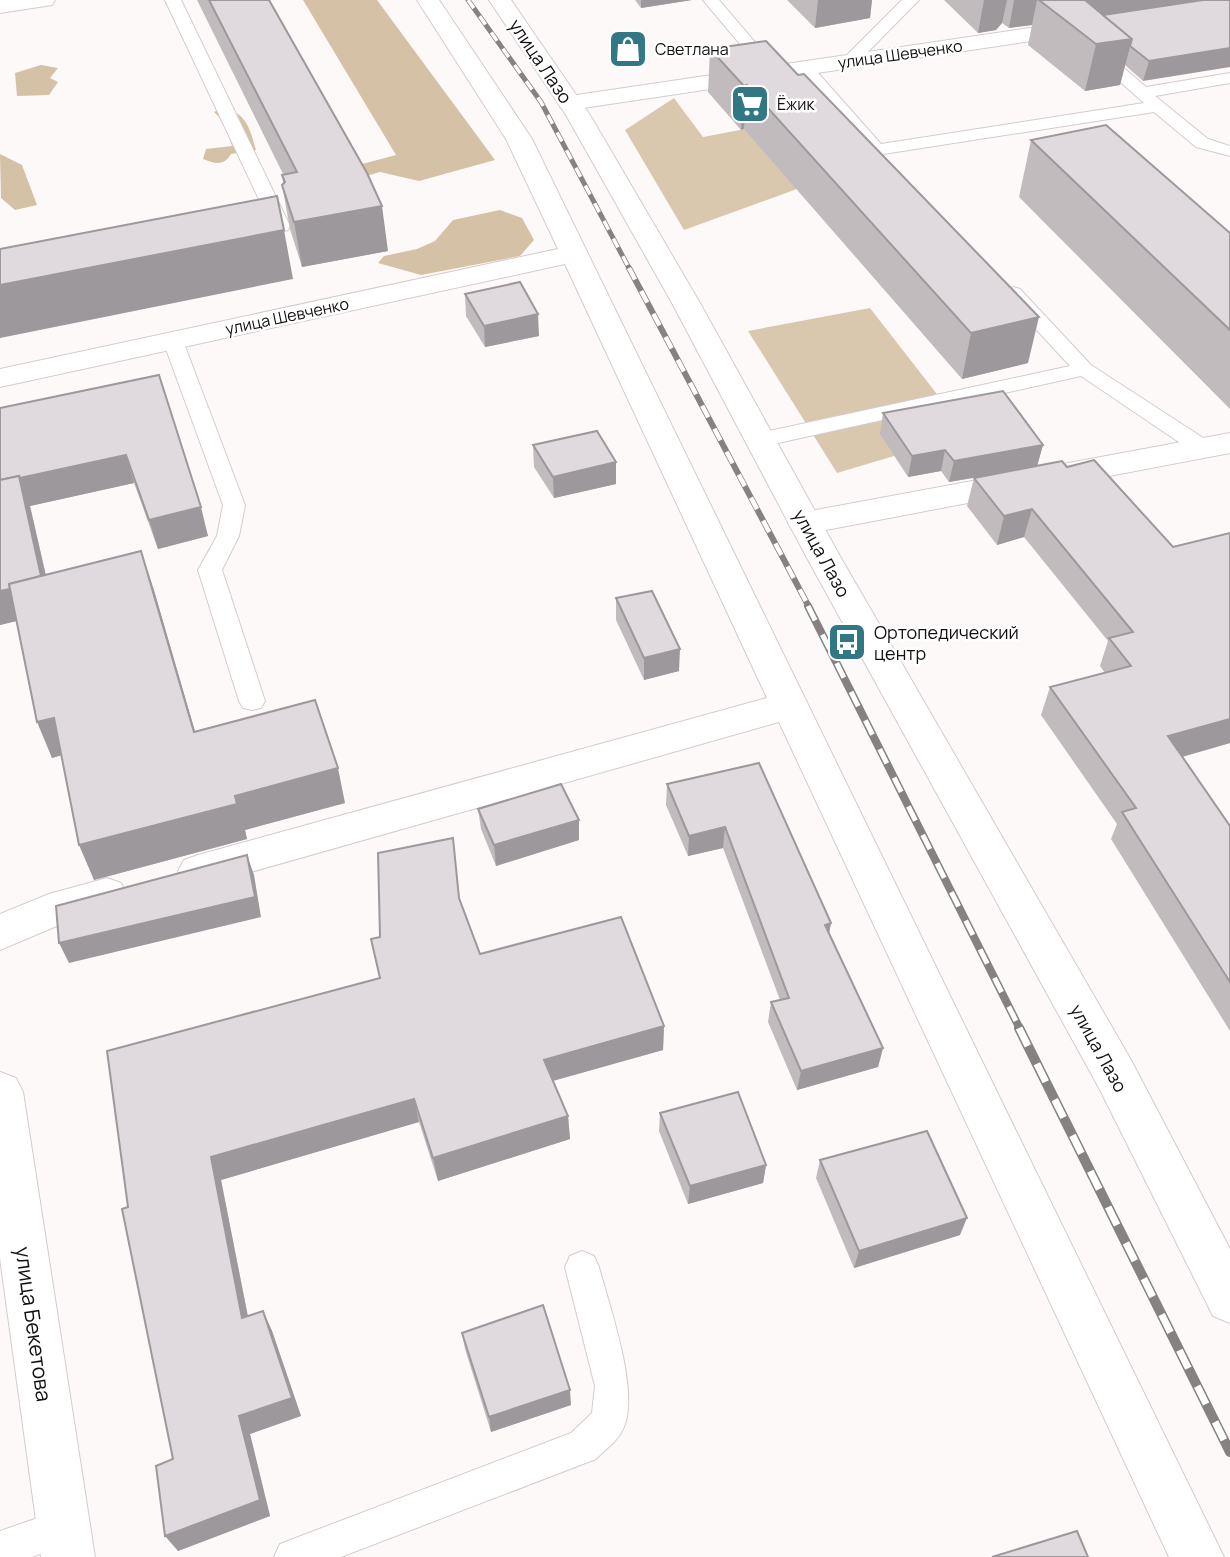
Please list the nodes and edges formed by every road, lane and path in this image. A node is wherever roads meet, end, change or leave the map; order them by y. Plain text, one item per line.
1 (44, 0) edge
2 (173, 0) edge
3 (428, 0) edge
4 (500, 0) edge
5 (711, 0) edge
6 (911, 0) edge
7 (0, 6) edge
8 (1109, 23) edge
9 (1069, 29) junction
10 (850, 61) junction
11 (805, 68) junction
12 (773, 73) junction
13 (1230, 78) edge
14 (1142, 93) junction
15 (570, 103) junction
16 (1157, 106) junction
17 (1063, 121) junction
18 (1084, 139) edge
19 (877, 150) junction
20 (1230, 151) edge
21 (896, 170) edge
22 (254, 231) edge
23 (574, 254) junction
24 (1000, 279) edge
25 (173, 341) junction
26 (1084, 369) junction
27 (0, 378) edge
28 (760, 440) junction
29 (1216, 445) edge
30 (806, 523) junction
31 (252, 701) dead end
32 (790, 705) junction
33 (0, 933) edge
34 (0, 1092) edge
35 (3, 1142) edge
36 (582, 1267) dead end
37 (1230, 1299) edge
38 (66, 1542) edge
39 (0, 1550) edge
40 (293, 1557) edge
41 (1197, 1557) edge

1 - 7 street
2 - 22 lane
3 - 23 street
4 - 15 street, улица Лазо
5 - 12 lane
6 - 10 lane
8 - 9 street, улица Шевченко
9 - 10 street, улица Шевченко
9 - 14 lane
10 - 11 street, улица Шевченко
11 - 12 street, улица Шевченко
11 - 19 lane
12 - 15 street, улица Шевченко
13 - 14 lane
14 - 16 lane
15 - 28 street, улица Лазо
16 - 17 lane
16 - 20 lane
17 - 18 lane
17 - 19 lane
19 - 21 lane
23 - 25 street, улица Шевченко
23 - 32 street
24 - 26 lane
25 - 27 street, улица Шевченко
25 - 31 lane
26 - 28 lane
26 - 29 lane
28 - 30 street, улица Лазо
29 - 30 street
30 - 37 street, улица Лазо
32 - 33 street
32 - 41 street
34 - 35 street, улица Бекетова
35 - 38 street, улица Бекетова
36 - 40 lane
38 - 39 lane

